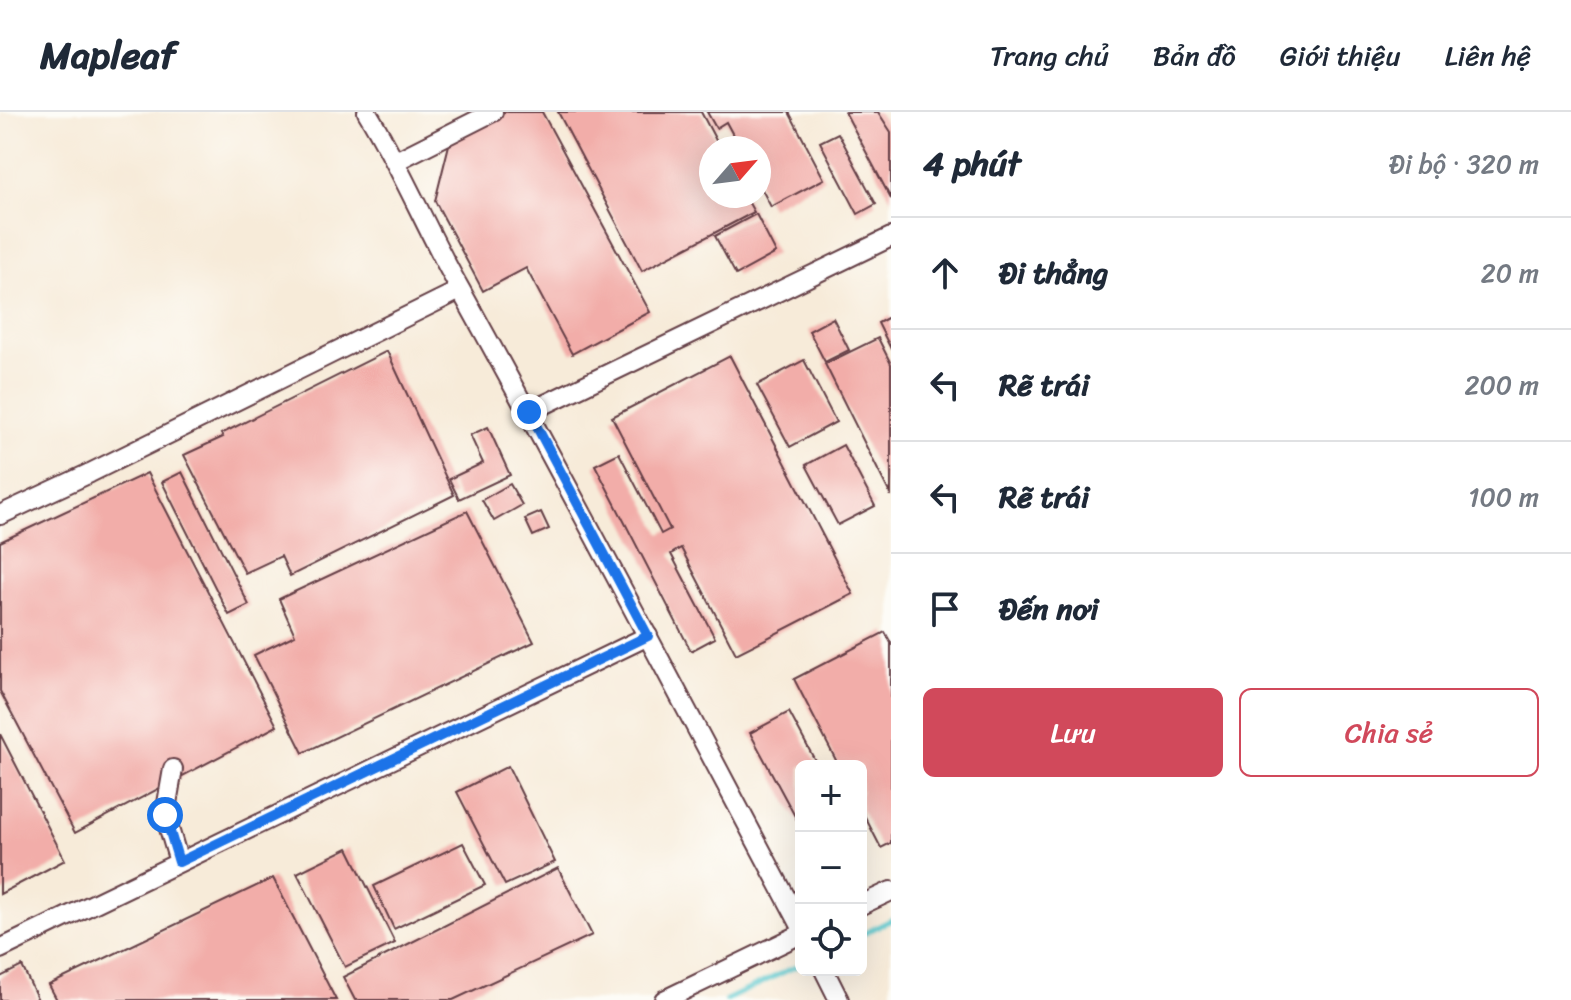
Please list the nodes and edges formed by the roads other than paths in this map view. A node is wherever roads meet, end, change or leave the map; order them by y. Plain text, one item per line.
1 (367, 112) edge
2 (493, 112) edge
3 (396, 161) junction
4 (891, 237) edge
5 (460, 290) junction
6 (529, 412) junction
7 (0, 515) edge
8 (648, 636) junction
9 (173, 769) dead end
10 (179, 862) junction
11 (891, 891) edge
12 (863, 904) edge
13 (795, 915) edge
14 (795, 937) edge
15 (0, 949) edge
16 (827, 976) edge
17 (664, 1000) edge
18 (839, 1000) edge

1 - 3 street
2 - 3 street
3 - 5 street
4 - 6 street
5 - 6 street
5 - 7 street
6 - 8 street
8 - 10 street
8 - 13 street
9 - 10 street
10 - 15 street
11 - 12 street
14 - 17 street
16 - 18 street

